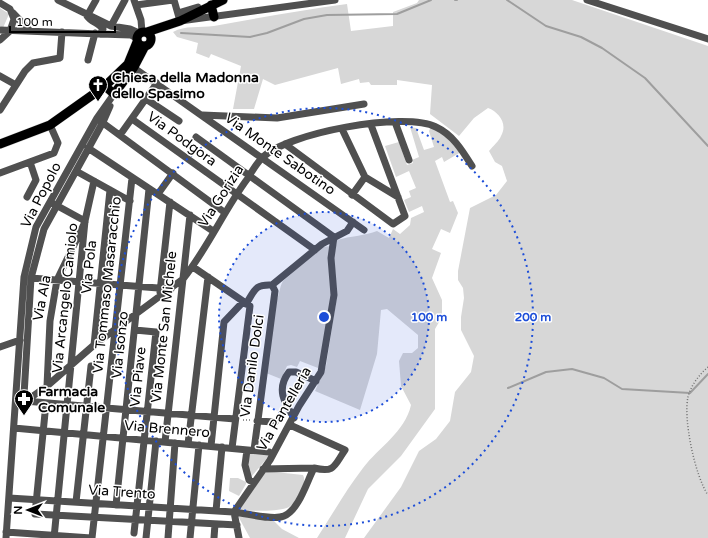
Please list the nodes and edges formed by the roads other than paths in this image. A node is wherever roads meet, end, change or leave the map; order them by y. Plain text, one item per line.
1 (58, 0) edge
2 (96, 0) edge
3 (125, 0) edge
4 (174, 0) edge
5 (335, 0) edge
6 (587, 0) edge
7 (67, 2) edge
8 (218, 2) edge
9 (135, 3) edge
10 (0, 4) edge
11 (198, 6) edge
12 (13, 13) junction
13 (178, 14) junction
14 (87, 16) junction
15 (214, 17) junction
16 (111, 26) junction
17 (0, 30) edge
18 (29, 30) junction
19 (10, 31) junction
20 (62, 32) junction
21 (97, 33) junction
22 (142, 36) junction
23 (708, 39) edge
24 (0, 40) edge
25 (88, 60) dead end
26 (134, 68) junction
27 (0, 76) edge
28 (157, 83) junction
29 (16, 85) junction
30 (105, 86) junction
31 (114, 94) junction
32 (146, 99) junction
33 (364, 104) dead end
34 (0, 110) edge
35 (202, 115) junction
36 (132, 119) junction
37 (100, 120) junction
38 (179, 121) dead end
39 (395, 122) junction
40 (50, 125) junction
41 (371, 125) junction
42 (342, 129) junction
43 (120, 135) junction
44 (196, 137) dead end
45 (0, 144) edge
46 (285, 144) junction
47 (88, 148) junction
48 (262, 157) junction
49 (408, 160) dead end
50 (30, 162) junction
51 (472, 166) dead end
52 (76, 171) junction
53 (0, 173) edge
54 (173, 173) junction
55 (249, 175) junction
56 (365, 177) junction
57 (132, 178) junction
58 (94, 181) junction
59 (149, 189) junction
60 (110, 190) junction
61 (158, 194) junction
62 (236, 194) junction
63 (352, 195) junction
64 (27, 197) dead end
65 (398, 198) junction
66 (130, 201) junction
67 (170, 202) junction
68 (54, 204) junction
69 (224, 212) junction
70 (190, 216) junction
71 (85, 221) junction
72 (353, 222) junction
73 (364, 230) dead end
74 (213, 231) junction
75 (334, 237) junction
76 (315, 250) junction
77 (193, 267) junction
78 (208, 277) junction
79 (31, 278) junction
80 (57, 280) junction
81 (183, 280) junction
82 (79, 282) junction
83 (100, 284) junction
84 (120, 285) junction
85 (272, 285) junction
86 (139, 287) junction
87 (160, 288) junction
88 (171, 289) junction
89 (159, 297) junction
90 (245, 303) junction
91 (136, 314) junction
92 (116, 328) junction
93 (135, 330) junction
94 (20, 340) junction
95 (94, 345) junction
96 (0, 347) edge
97 (71, 364) junction
98 (91, 366) dead end
99 (316, 381) junction
100 (47, 386) junction
101 (21, 401) junction
102 (46, 403) junction
103 (67, 404) junction
104 (87, 406) junction
105 (107, 408) junction
106 (126, 410) junction
107 (147, 411) junction
108 (168, 413) junction
109 (191, 415) junction
110 (214, 417) junction
111 (235, 419) junction
112 (257, 421) junction
113 (292, 421) junction
114 (275, 422) dead end
115 (14, 428) junction
116 (44, 431) junction
117 (64, 432) junction
118 (84, 434) junction
119 (104, 436) junction
120 (123, 438) junction
121 (144, 440) junction
122 (156, 441) junction
123 (165, 442) junction
124 (175, 443) junction
125 (188, 444) junction
126 (199, 445) junction
127 (211, 446) junction
128 (222, 447) junction
129 (232, 448) junction
130 (250, 450) junction
131 (269, 452) dead end
132 (314, 468) junction
133 (263, 469) junction
134 (253, 482) junction
135 (9, 498) junction
136 (37, 500) junction
137 (58, 501) junction
138 (76, 502) junction
139 (96, 504) junction
140 (116, 505) junction
141 (137, 507) junction
142 (148, 507) junction
143 (170, 509) junction
144 (193, 510) junction
145 (216, 511) junction
146 (234, 512) junction
147 (56, 516) junction
148 (95, 518) junction
149 (136, 520) junction
150 (147, 521) junction
151 (169, 522) junction
152 (192, 523) junction
153 (215, 524) junction
154 (237, 525) junction
155 (134, 533) dead end
156 (6, 535) edge
157 (54, 537) edge
158 (1, 538) edge
159 (91, 538) edge
160 (146, 538) edge
161 (168, 538) edge
162 (190, 538) edge
163 (214, 538) edge
164 (239, 538) edge

1 - 7 street
2 - 14 street
3 - 16 street
4 - 9 street
4 - 13 street
5 - 15 street
6 - 23 street
7 - 14 street
8 - 11 main road
8 - 15 main road
9 - 22 street
10 - 12 street
11 - 13 main road
12 - 18 street
12 - 19 street
13 - 15 street
13 - 22 main road
14 - 16 street
14 - 21 street
16 - 22 street
17 - 19 street
18 - 19 street
18 - 20 street
19 - 24 street
20 - 21 street
20 - 29 street
21 - 22 street
21 - 25 street
22 - 26 main road
26 - 28 street, Via Monte Sabotino
26 - 30 main road
26 - 31 main road
27 - 29 street
28 - 32 street
28 - 35 street, Via Monte Sabotino
29 - 34 street
30 - 31 main road
30 - 40 main road
31 - 37 street
32 - 36 street
32 - 38 street
33 - 35 street
35 - 48 street, Via Monte Sabotino
36 - 43 street
36 - 62 street, Via Podgora
37 - 43 street
37 - 47 street, Via Popolo
37 - 68 street, Via Popolo
39 - 41 street, Via Gorizia
39 - 49 street
39 - 51 street, Via Gorizia
40 - 45 main road
40 - 50 street
41 - 42 street, Via Gorizia
41 - 65 street
42 - 46 street, Via Gorizia
42 - 56 street
43 - 54 street
44 - 55 street
46 - 48 street, Via Gorizia
46 - 63 street
47 - 52 street, Via Popolo
47 - 57 street
48 - 55 street, Via Gorizia
48 - 72 street, Via Monte Sabotino
50 - 53 street
50 - 64 street
52 - 58 street
52 - 68 street, Via Popolo
54 - 61 street
54 - 69 street
55 - 62 street, Via Gorizia
55 - 75 street
56 - 63 street
56 - 65 street
57 - 59 street
57 - 66 street, Via Tommaso Masaracchio
58 - 60 street
58 - 71 street, Via Arcangelo Camiolo
59 - 61 street
59 - 86 street, Via Isonzo
60 - 66 street
60 - 83 street, Via Pola
61 - 67 street
62 - 69 street, Via Gorizia
62 - 76 street, Via Podgora
63 - 65 street
66 - 84 street, Via Tommaso Masaracchio
67 - 70 street
67 - 87 street
68 - 71 street
68 - 79 street, Via Popolo
68 - 94 street, Via Popolo
69 - 74 street, Via Gorizia
70 - 74 street
70 - 81 street, Via Monte San Michele
71 - 80 street, Via Ala
71 - 82 street, Via Arcangelo Camiolo
72 - 73 street, Via Monte Sabotino
72 - 75 street
74 - 77 street, Via Gorizia
75 - 76 street
75 - 99 street, Via Pantelleria
76 - 85 street
77 - 78 street
77 - 81 street, Via Gorizia
78 - 90 street
78 - 109 street
79 - 80 street
79 - 101 street, Via Popolo
80 - 82 street
80 - 100 street, Via Ala
81 - 88 street, Via Gorizia
81 - 108 street, Via Monte San Michele
82 - 83 street
82 - 97 street, Via Arcangelo Camiolo
83 - 84 street
83 - 95 street, Via Pola
84 - 86 street
84 - 92 street, Via Tommaso Masaracchio
85 - 90 street
85 - 112 street, Via Danilo Dolci
86 - 87 street
86 - 91 street, Via Isonzo
87 - 88 street
87 - 89 street
88 - 89 street, Via Gorizia
89 - 91 street, Via Gorizia
90 - 110 street
90 - 111 street
91 - 92 street, Via Gorizia
91 - 93 street, Via Isonzo
92 - 95 street, Via Gorizia
92 - 105 street, Via Tommaso Masaracchio
93 - 106 street, Via Isonzo
93 - 107 street, Via Piave
94 - 96 street
94 - 101 street, Via Popolo
95 - 97 street, Via Gorizia
97 - 100 street, Via Gorizia
97 - 103 street, Via Arcangelo Camiolo
98 - 104 street
99 - 113 street, Via Pantelleria
99 - 113 street
100 - 101 street, Via Gorizia
101 - 102 street
101 - 115 street, Via Popolo
102 - 103 street
102 - 116 street
103 - 104 street
103 - 117 street, Via Arcangelo Camiolo
104 - 105 street
104 - 118 street
105 - 106 street
105 - 119 street, Via Tommaso Masaracchio
106 - 107 street
106 - 120 street, Via Isonzo
107 - 108 street
107 - 121 street, Via Piave
108 - 109 street
108 - 123 street, Via Monte San Michele
109 - 110 street
109 - 125 street
110 - 111 street
110 - 127 street
111 - 129 street
112 - 114 street
112 - 130 street, Via Danilo Dolci
113 - 132 street
113 - 133 street, Via Pantelleria
115 - 116 street, Via Brennero
115 - 135 street, Via Popolo
116 - 117 street, Via Brennero
116 - 136 street
117 - 118 street, Via Brennero
117 - 137 street, Via Arcangelo Camiolo
118 - 119 street, Via Brennero
118 - 138 street
119 - 120 street, Via Brennero
119 - 139 street, Via Tommaso Masaracchio
120 - 121 street, Via Brennero
120 - 140 street, Via Isonzo
121 - 122 street, Via Brennero
121 - 141 street, Via Piave
122 - 123 street, Via Brennero
122 - 142 street
123 - 124 street, Via Brennero
124 - 125 street, Via Brennero
124 - 143 street
125 - 126 street, Via Brennero
126 - 127 street, Via Brennero
126 - 144 street
127 - 128 street, Via Brennero
128 - 129 street, Via Brennero
128 - 145 street
129 - 130 street, Via Brennero
130 - 131 street, Via Brennero
130 - 134 street, Via Danilo Dolci
132 - 133 street
132 - 146 street, Via Trento
133 - 134 street, Via Pantelleria
134 - 146 street, Via Pantelleria
135 - 136 street, Via Trento
135 - 156 street, Via Popolo
136 - 137 street, Via Trento
136 - 147 street
137 - 138 street, Via Trento
137 - 147 street, Via Arcangelo Camiolo
138 - 139 street, Via Trento
139 - 140 street, Via Trento
139 - 148 street, Via Tommaso Masaracchio
140 - 141 street, Via Trento
141 - 142 street, Via Trento
141 - 149 street, Via Piave
142 - 143 street, Via Trento
142 - 150 street
143 - 144 street, Via Trento
143 - 151 street
144 - 145 street, Via Trento
144 - 152 street
145 - 146 street, Via Trento
146 - 154 street
147 - 148 street
147 - 157 street, Via Arcangelo Camiolo
148 - 149 street
148 - 159 street, Via Tommaso Masaracchio
149 - 150 street
149 - 155 street, Via Piave
150 - 151 street
150 - 160 street
151 - 152 street
151 - 161 street
152 - 153 street
152 - 162 street
153 - 154 street
153 - 163 street
154 - 164 street
156 - 157 street
156 - 158 street
157 - 159 street

